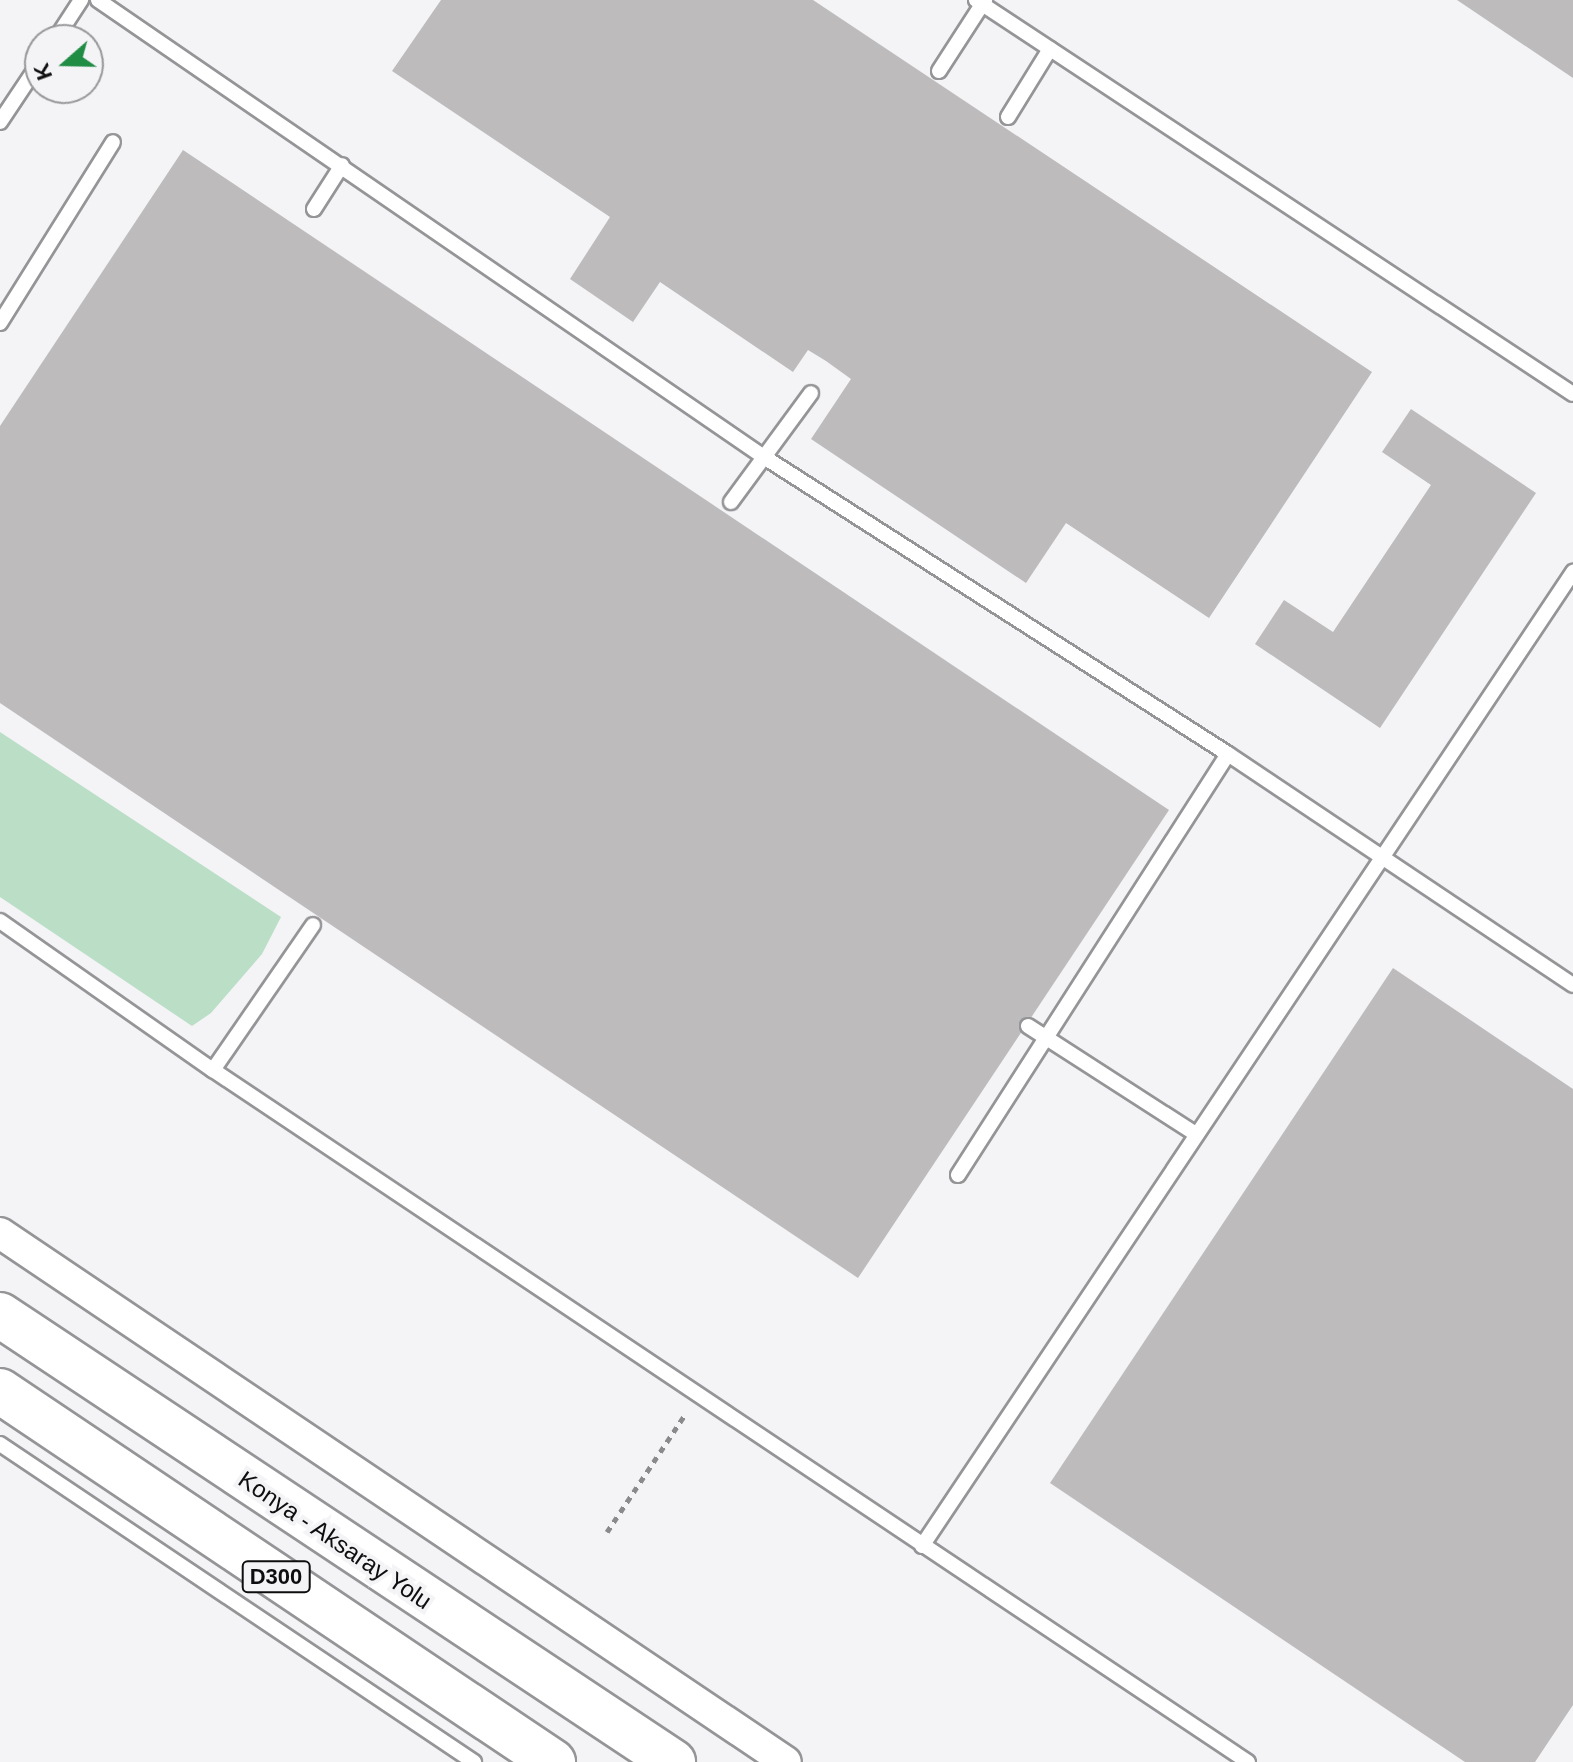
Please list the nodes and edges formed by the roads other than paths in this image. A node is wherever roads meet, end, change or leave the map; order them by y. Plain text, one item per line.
1 (81, 0) edge
2 (98, 0) edge
3 (981, 1) edge
4 (65, 24) edge
5 (1050, 49) junction
6 (939, 71) dead end
7 (24, 86) edge
8 (1008, 117) dead end
9 (0, 122) edge
10 (113, 142) dead end
11 (342, 165) junction
12 (314, 209) dead end
13 (0, 323) edge
14 (811, 393) dead end
15 (1573, 394) edge
16 (764, 457) junction
17 (731, 502) dead end
18 (1573, 572) edge
19 (1228, 754) junction
20 (1383, 858) junction
21 (0, 921) edge
22 (313, 925) dead end
23 (1573, 985) edge
24 (1028, 1026) dead end
25 (1042, 1035) junction
26 (213, 1070) junction
27 (1194, 1133) junction
28 (958, 1175) dead end
29 (0, 1233) edge
30 (0, 1315) edge
31 (0, 1391) edge
32 (0, 1444) edge
33 (922, 1546) junction
34 (474, 1762) edge
35 (553, 1762) edge
36 (673, 1762) edge
37 (786, 1762) edge
38 (1248, 1762) edge

1 - 4 lane
2 - 11 lane
3 - 5 lane
3 - 6 lane
5 - 8 lane
5 - 15 lane
7 - 9 lane
10 - 13 lane
11 - 12 lane
11 - 16 lane
14 - 16 lane
16 - 17 lane
16 - 19 lane
18 - 20 lane
19 - 20 lane
19 - 25 lane
20 - 23 lane
20 - 27 lane
21 - 26 lane
22 - 26 lane
24 - 25 lane
25 - 27 lane
25 - 28 lane
26 - 33 lane
27 - 33 lane
29 - 37 street
30 - 36 highway, Konya - Aksaray Yolu / D300
31 - 35 highway, D300
32 - 34 lane
33 - 38 lane

